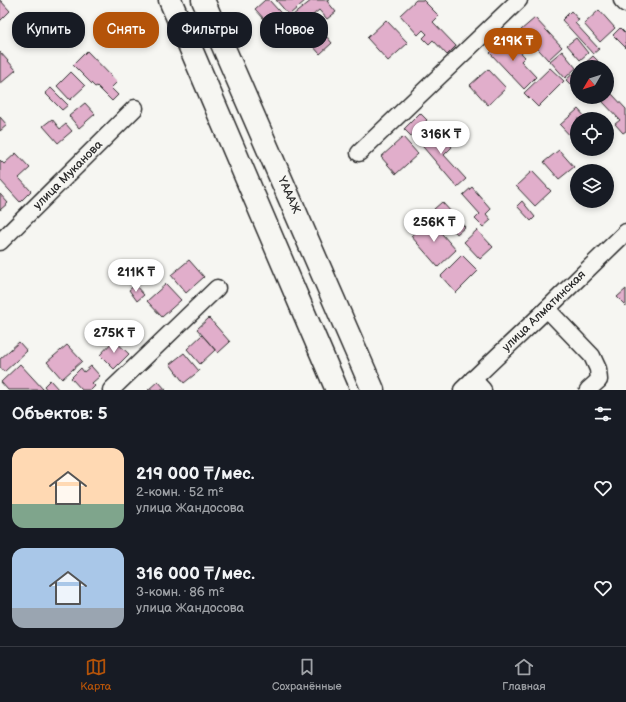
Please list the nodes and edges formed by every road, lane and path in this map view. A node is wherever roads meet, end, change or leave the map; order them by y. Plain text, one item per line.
1 (170, 0) edge
2 (203, 0) edge
3 (519, 0) edge
4 (622, 0) edge
5 (626, 4) edge
6 (135, 108) dead end
7 (359, 153) dead end
8 (626, 232) edge
9 (0, 242) edge
10 (218, 288) dead end
11 (547, 309) junction
12 (370, 381) edge
13 (478, 384) edge
14 (336, 388) edge
15 (111, 390) edge
16 (462, 390) edge
17 (588, 390) edge

1 - 14 highway
2 - 12 highway, ҮАААЖ
3 - 7 street
4 - 5 street
6 - 9 street, улица Муканова
8 - 11 street, улица Алматинская
10 - 15 street
11 - 13 street, улица Алматинская
11 - 17 street
13 - 16 street, улица Алматинская

